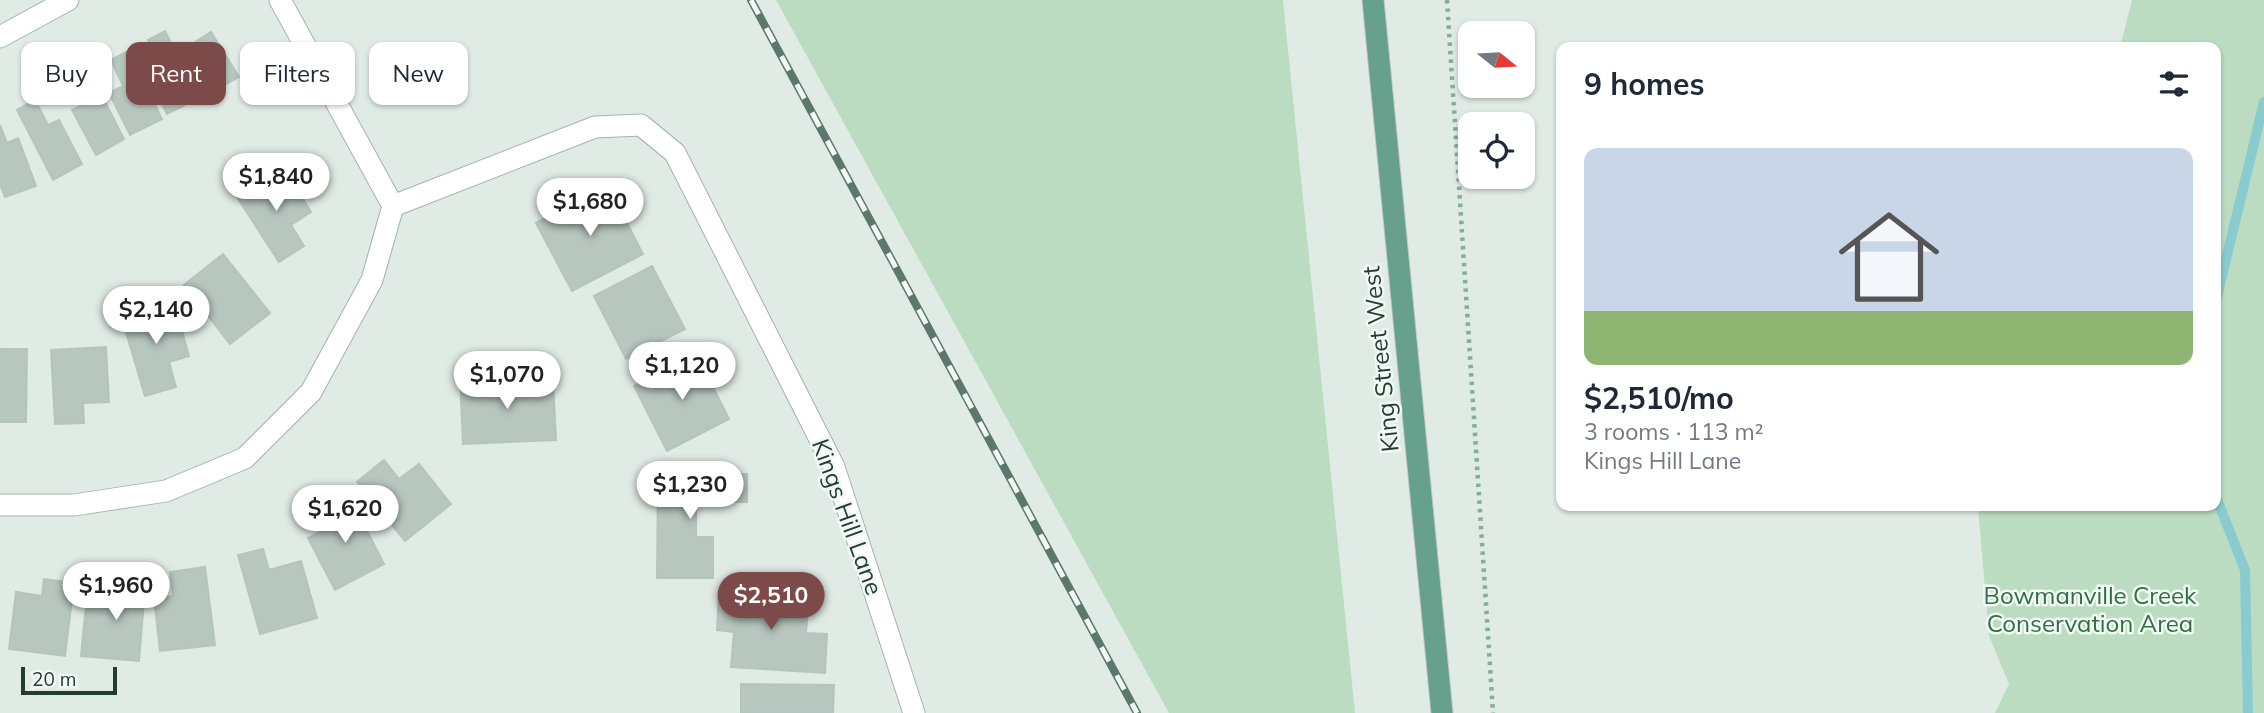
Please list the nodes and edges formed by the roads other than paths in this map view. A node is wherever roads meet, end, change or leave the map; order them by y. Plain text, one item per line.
1 (68, 0) edge
2 (280, 0) edge
3 (1373, 0) edge
4 (0, 37) edge
5 (393, 206) junction
6 (0, 505) edge
7 (914, 713) edge
8 (1442, 713) edge

1 - 4 street
2 - 5 street
3 - 8 main road, King Street West
5 - 6 street
5 - 7 street, Kings Hill Lane

